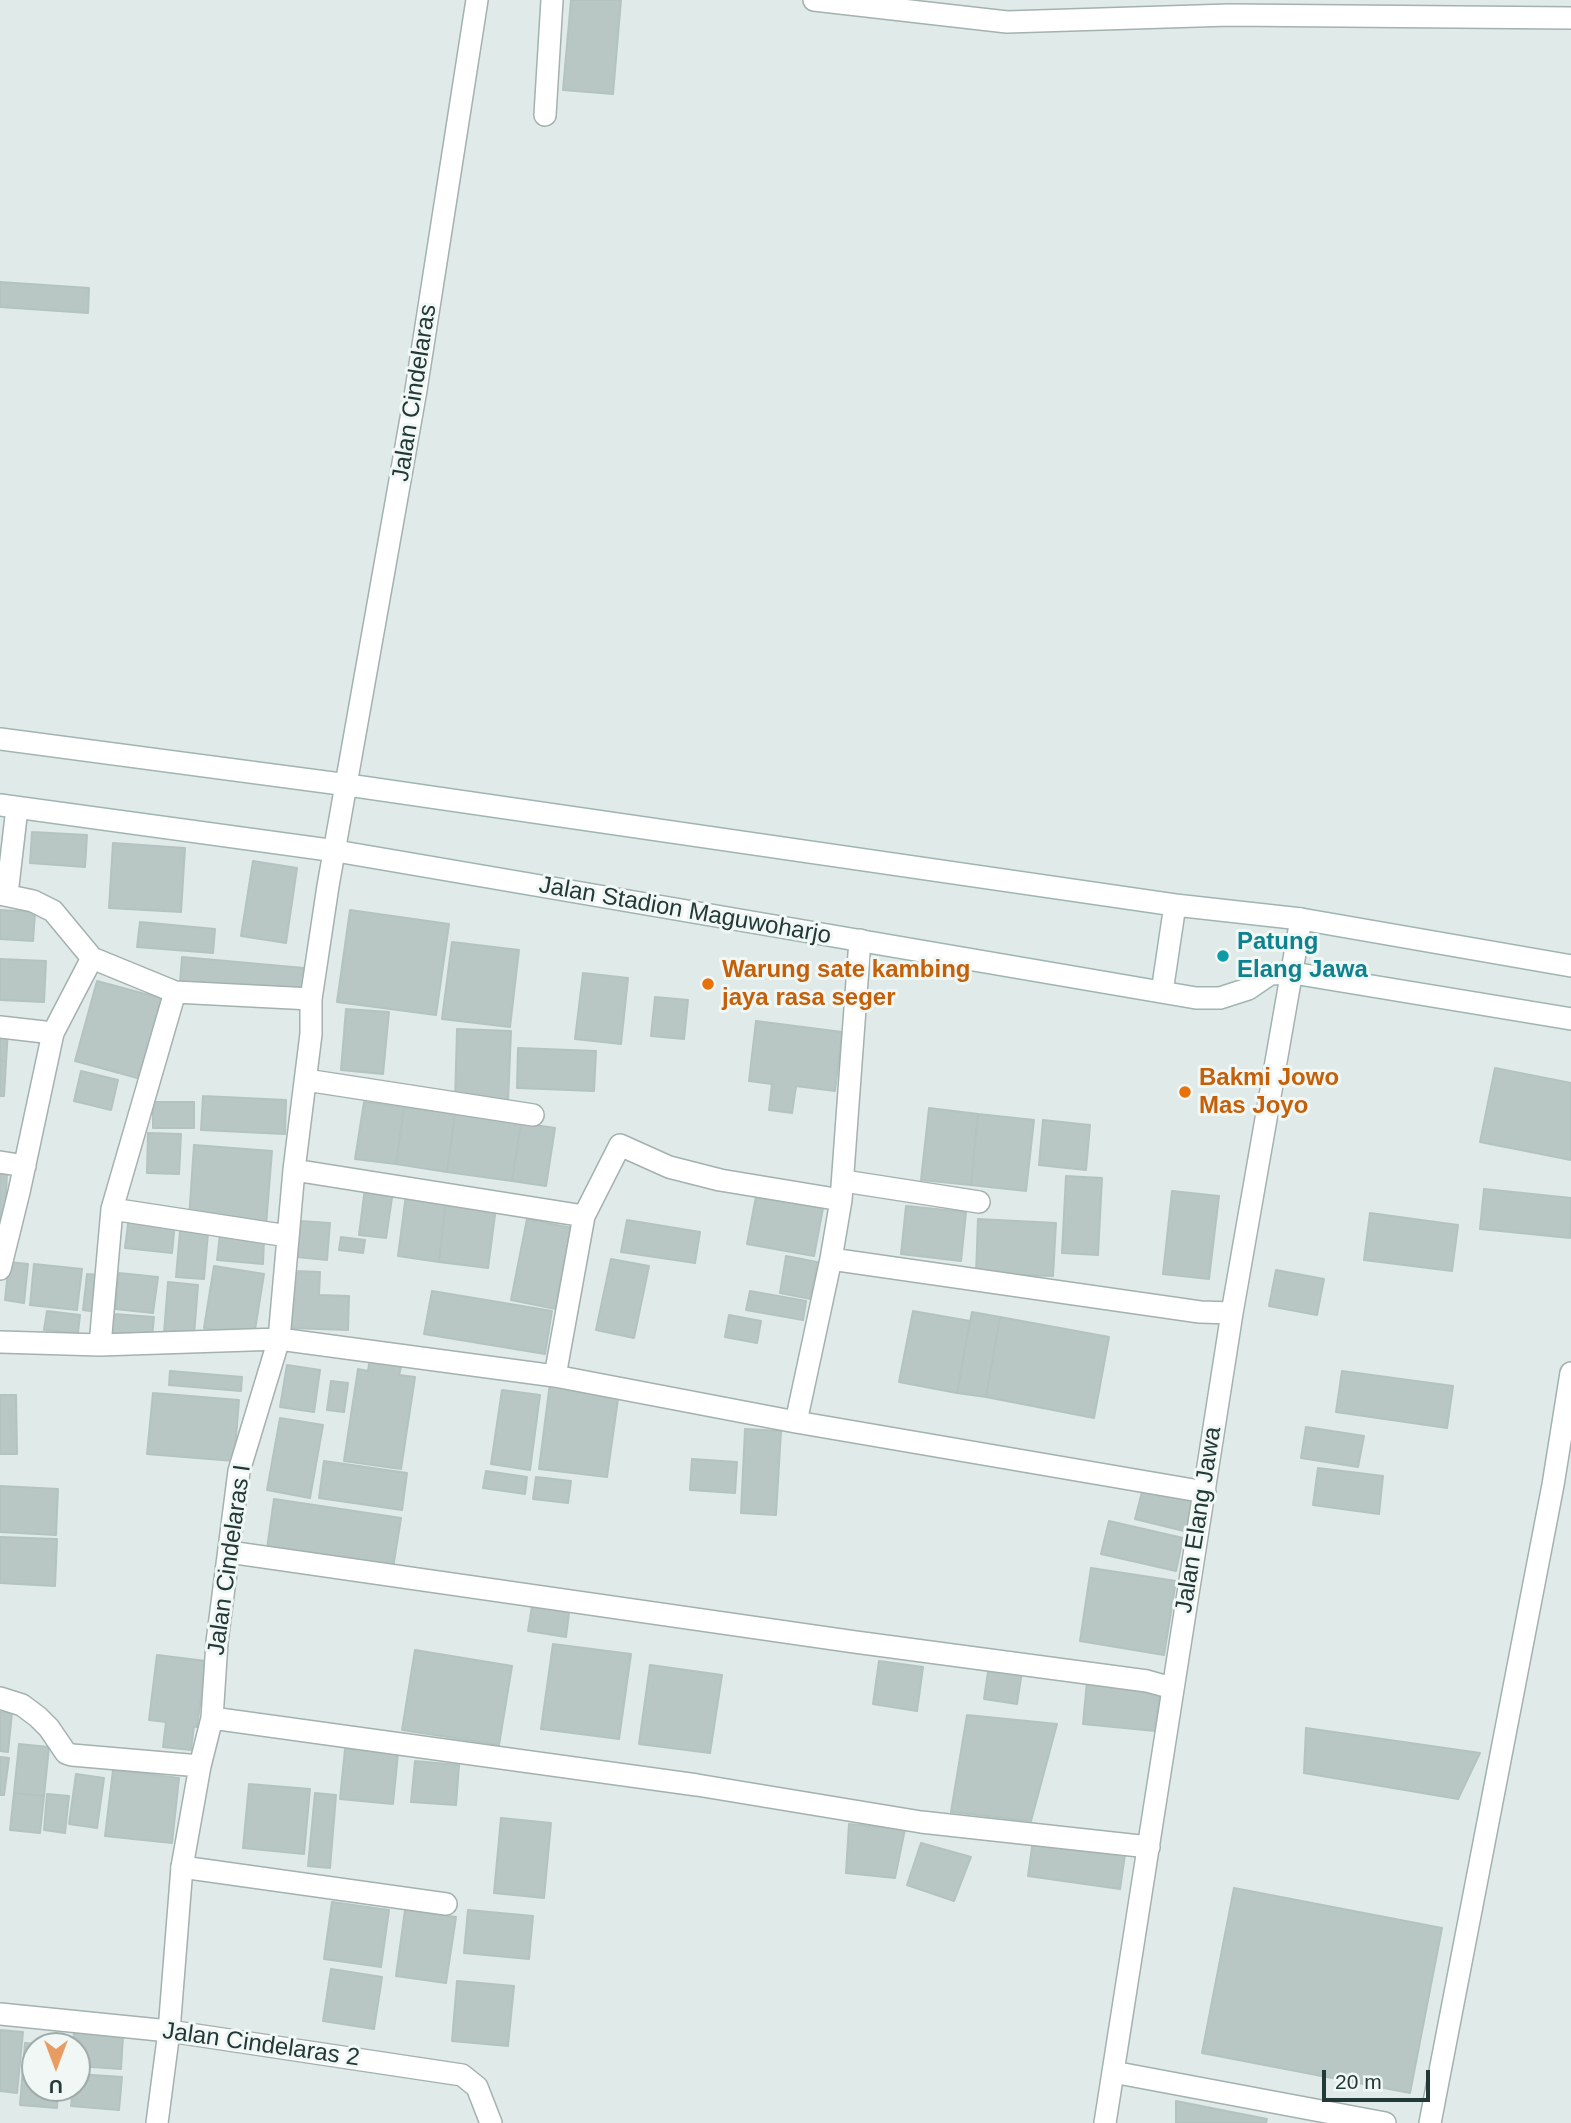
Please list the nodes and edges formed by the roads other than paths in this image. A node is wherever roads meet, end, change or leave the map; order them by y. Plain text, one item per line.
1 (477, 0) edge
2 (552, 0) edge
3 (814, 0) edge
4 (1005, 0) edge
5 (1571, 18) edge
6 (1007, 22) junction
7 (545, 115) dead end
8 (0, 739) edge
9 (348, 785) junction
10 (9, 806) edge
11 (336, 852) junction
12 (4, 894) edge
13 (1175, 905) junction
14 (1301, 919) junction
15 (860, 940) junction
16 (92, 958) junction
17 (1571, 966) edge
18 (1293, 973) junction
19 (175, 992) junction
20 (1162, 992) junction
21 (311, 999) junction
22 (1571, 1019) edge
23 (0, 1027) edge
24 (53, 1033) junction
25 (306, 1080) junction
26 (533, 1115) dead end
27 (0, 1162) edge
28 (25, 1166) junction
29 (294, 1170) junction
30 (842, 1190) junction
31 (979, 1202) dead end
32 (112, 1209) junction
33 (584, 1216) junction
34 (288, 1236) junction
35 (831, 1259) junction
36 (0, 1269) edge
37 (1232, 1313) junction
38 (279, 1339) junction
39 (0, 1342) edge
40 (100, 1345) junction
41 (1571, 1373) edge
42 (555, 1376) junction
43 (796, 1422) junction
44 (1205, 1492) junction
45 (229, 1552) junction
46 (1172, 1688) junction
47 (0, 1698) edge
48 (212, 1718) junction
49 (200, 1766) junction
50 (1149, 1847) junction
51 (182, 1867) junction
52 (446, 1904) dead end
53 (0, 2014) edge
54 (169, 2031) junction
55 (1113, 2072) junction
56 (157, 2123) edge
57 (491, 2123) edge
58 (1105, 2123) edge
59 (1385, 2123) edge
60 (1430, 2123) edge

1 - 9 street, Jalan Cindelaras
2 - 7 street
3 - 6 street
4 - 6 street
5 - 6 street
8 - 9 street
9 - 11 street, Jalan Cindelaras
9 - 13 street
10 - 11 street, Jalan Stadion Maguwoharjo
10 - 12 street
11 - 15 street, Jalan Stadion Maguwoharjo
11 - 21 street, Jalan Cindelaras I
12 - 16 street
13 - 14 street
13 - 20 street
14 - 17 street
14 - 18 street, Jalan Elang Jawa
15 - 20 street, Jalan Stadion Maguwoharjo
15 - 30 street
16 - 19 street
16 - 24 street
18 - 20 street, Jalan Stadion Maguwoharjo
18 - 22 street, Jalan Stadion Maguwoharjo
18 - 37 street, Jalan Elang Jawa
19 - 21 street
19 - 32 street
21 - 25 street, Jalan Cindelaras I
23 - 24 street
24 - 28 street
25 - 26 street
25 - 29 street, Jalan Cindelaras I
27 - 28 street
28 - 36 street
29 - 33 street
29 - 34 street, Jalan Cindelaras I
30 - 31 street
30 - 33 street
30 - 35 street
32 - 34 street
32 - 40 street
33 - 42 street
34 - 38 street, Jalan Cindelaras I
35 - 37 street
35 - 43 street
37 - 44 street, Jalan Elang Jawa
38 - 40 street
38 - 42 street
38 - 45 street, Jalan Cindelaras I
39 - 40 street
41 - 60 street
42 - 43 street
43 - 44 street
44 - 46 street, Jalan Elang Jawa
45 - 46 street
45 - 48 street, Jalan Cindelaras I
46 - 50 street, Jalan Elang Jawa
47 - 49 street
48 - 49 street, Jalan Cindelaras I
48 - 50 street
49 - 51 street, Jalan Cindelaras I
50 - 55 street, Jalan Elang Jawa
51 - 52 street
51 - 54 street, Jalan Cindelaras I
53 - 54 street, Jalan Cindelaras 2
54 - 56 street, Jalan Cindelaras I
54 - 57 street, Jalan Cindelaras 2
55 - 58 street, Jalan Elang Jawa
55 - 59 street

